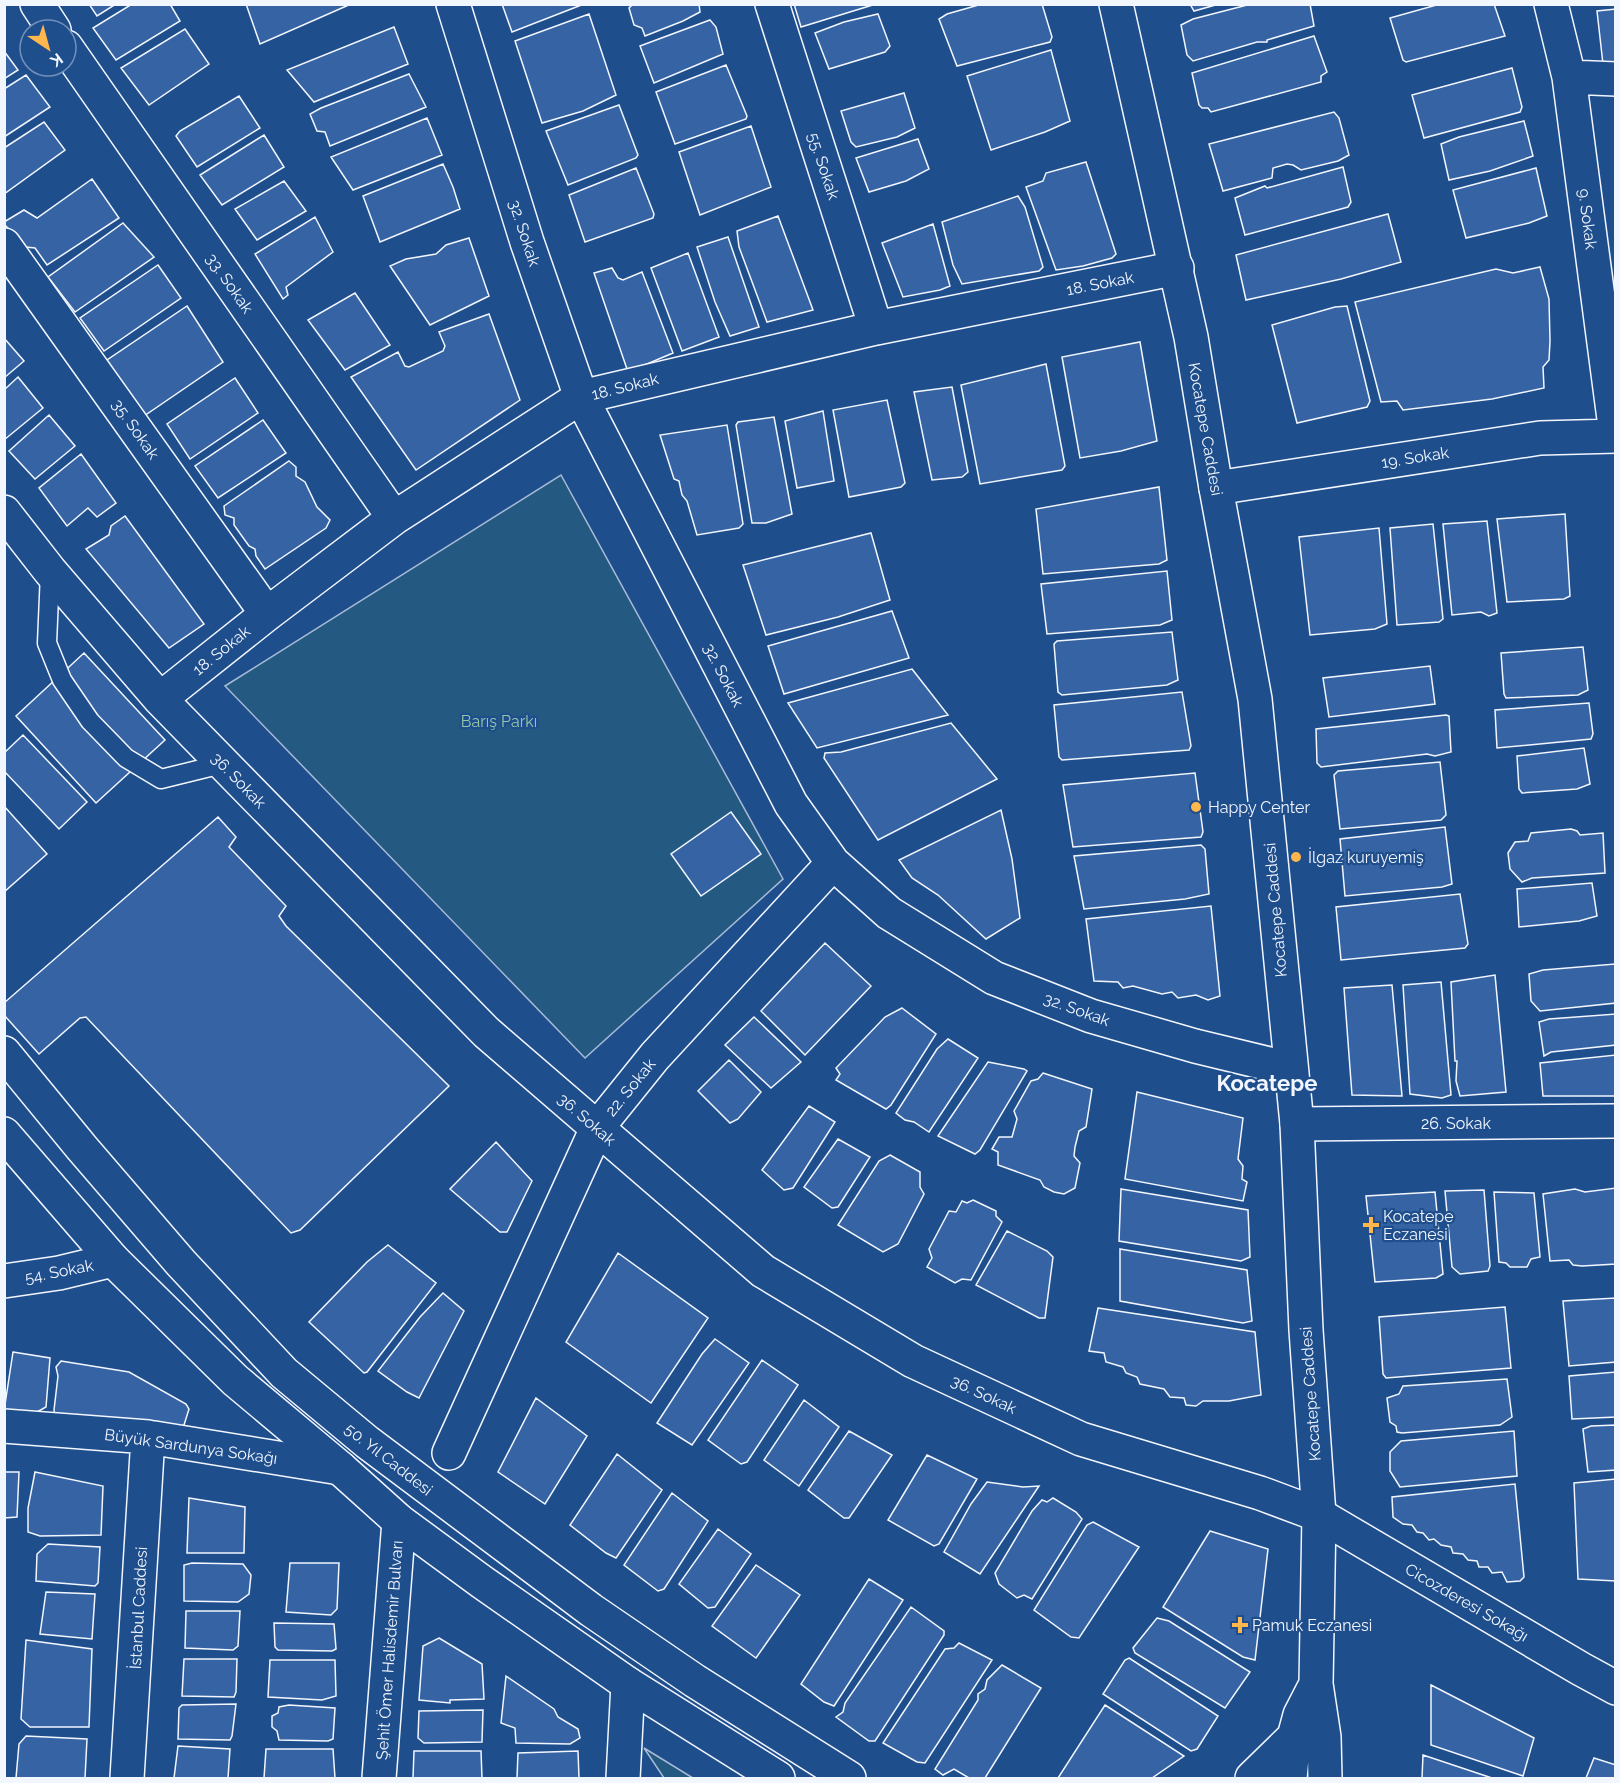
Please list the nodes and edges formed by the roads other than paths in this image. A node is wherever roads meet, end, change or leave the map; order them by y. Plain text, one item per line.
1 (37, 4) edge
2 (453, 4) edge
3 (772, 4) edge
4 (1116, 4) edge
5 (1551, 4) edge
6 (46, 18) edge
7 (78, 63) edge
8 (1569, 77) junction
9 (1616, 79) edge
10 (4, 245) edge
11 (1177, 268) junction
12 (876, 328) junction
13 (581, 397) junction
14 (1616, 435) edge
15 (1216, 488) junction
16 (4, 512) edge
17 (394, 519) junction
18 (50, 571) junction
19 (267, 614) junction
20 (160, 699) junction
21 (222, 764) junction
22 (833, 863) junction
23 (4, 1053) edge
24 (1290, 1069) junction
25 (1616, 1121) edge
26 (1297, 1124) junction
27 (597, 1128) junction
28 (4, 1134) edge
29 (113, 1260) junction
30 (4, 1281) edge
31 (4, 1426) edge
32 (148, 1437) junction
33 (449, 1453) dead end
34 (340, 1468) junction
35 (1318, 1515) junction
36 (399, 1521) junction
37 (628, 1684) junction
38 (1316, 1684) junction
39 (1616, 1688) edge
40 (1294, 1737) junction
41 (624, 1764) edge
42 (128, 1779) edge
43 (379, 1779) edge
44 (644, 1779) edge
45 (778, 1779) edge
46 (849, 1779) edge
47 (1252, 1779) edge
48 (1290, 1779) edge
49 (1325, 1779) edge

1 - 6 street
2 - 13 street, 32. Sokak
3 - 12 street, 55. Sokak
4 - 11 street, Kocatepe Caddesi
5 - 8 street, 9. Sokak
7 - 17 street, 33. Sokak
8 - 9 street
8 - 14 street, 9. Sokak
10 - 19 street, 35. Sokak
11 - 12 street, 18. Sokak
11 - 15 street, Kocatepe Caddesi
12 - 13 street, 18. Sokak
13 - 17 street, 18. Sokak
13 - 22 street, 32. Sokak
14 - 15 street, 19. Sokak
15 - 24 street, Kocatepe Caddesi
16 - 18 street, 36. Sokak
17 - 19 street, 18. Sokak
18 - 20 street, 36. Sokak
18 - 21 lane
19 - 20 street, 18. Sokak
20 - 21 street, 36. Sokak
21 - 27 street, 36. Sokak
22 - 24 street, 32. Sokak
22 - 27 street, 22. Sokak
23 - 46 street, 50. Yıl Caddesi
24 - 26 street, Kocatepe Caddesi
25 - 26 street, 26. Sokak
26 - 35 street, Kocatepe Caddesi
27 - 33 street, 22. Sokak
27 - 35 street, 36. Sokak
28 - 29 street
29 - 30 street, 54. Sokak
29 - 34 street
31 - 32 street, Büyük Sardunya Sokağı
32 - 34 street, Büyük Sardunya Sokağı
32 - 42 street, İstanbul Caddesi
34 - 36 street
35 - 38 street, Kocatepe Caddesi
35 - 39 street, Cicozderesi Sokağı
36 - 37 street
36 - 43 street, Şehit Ömer Halisdemir Bulvarı
37 - 41 street
37 - 45 street
38 - 40 street, Kocatepe Caddesi
38 - 49 street, Kocatepe Caddesi
40 - 47 street
40 - 48 street, Kocatepe Caddesi
41 - 44 street

